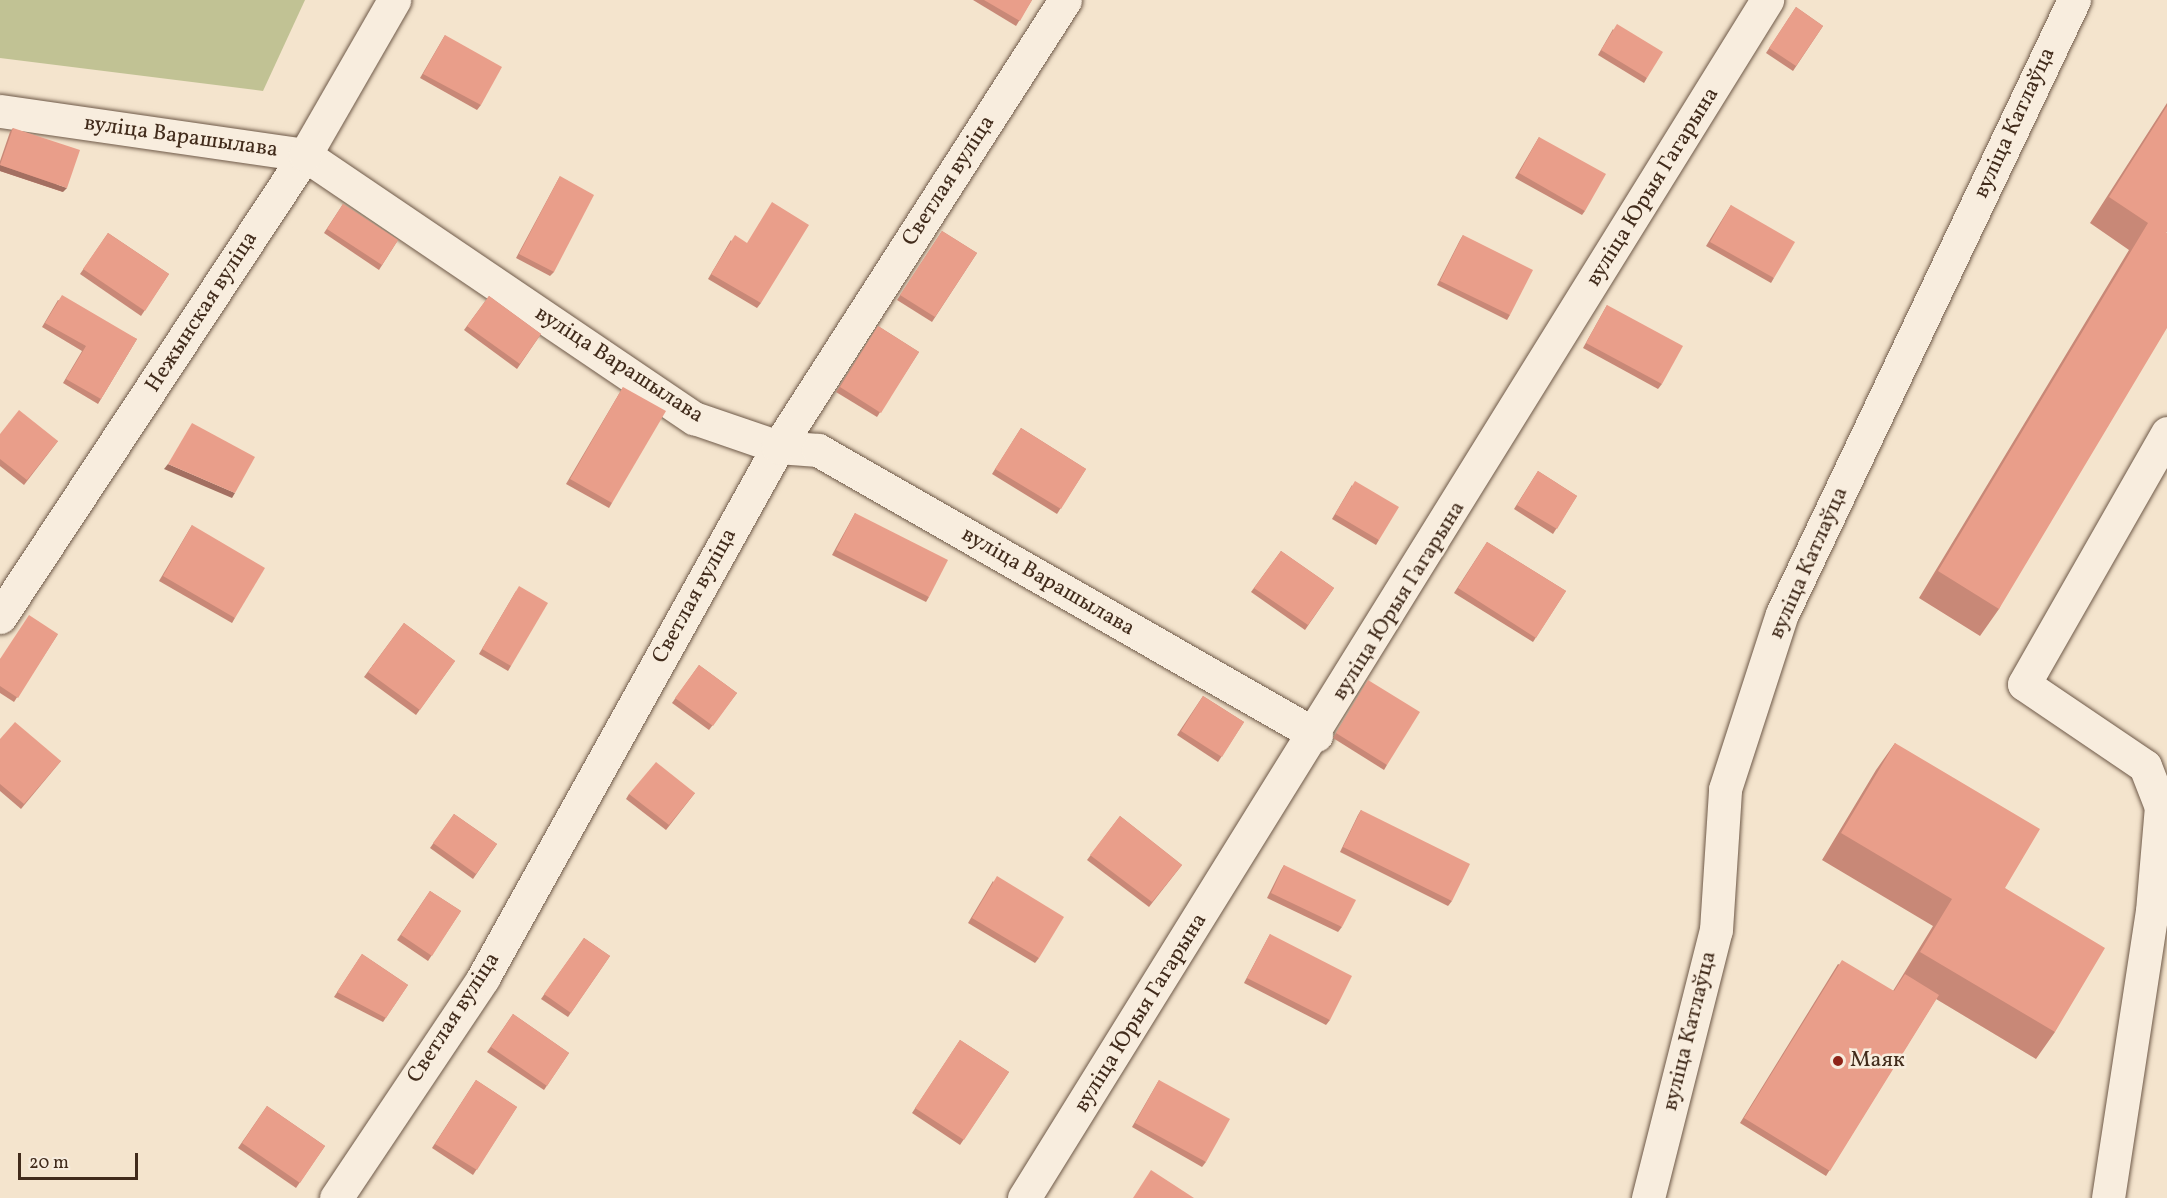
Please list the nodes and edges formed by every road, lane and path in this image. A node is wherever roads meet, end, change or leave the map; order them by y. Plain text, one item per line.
1 (393, 0) edge
2 (1065, 0) edge
3 (1767, 0) edge
4 (2073, 0) edge
5 (0, 111) edge
6 (305, 155) junction
7 (2167, 433) edge
8 (778, 447) junction
9 (0, 617) edge
10 (1316, 735) junction
11 (336, 1198) edge
12 (1024, 1198) edge
13 (1648, 1198) edge
14 (2108, 1198) edge

1 - 6 street, Нежынская вуліца
2 - 8 street, Светлая вуліца
3 - 10 street, вуліца Юрыя Гагарына
4 - 13 street, вуліца Катлаўца
5 - 6 street, вуліца Варашылава
6 - 8 street, вуліца Варашылава
6 - 9 street, Нежынская вуліца
7 - 14 street
8 - 10 street, вуліца Варашылава
8 - 11 street, Светлая вуліца
10 - 12 street, вуліца Юрыя Гагарына

